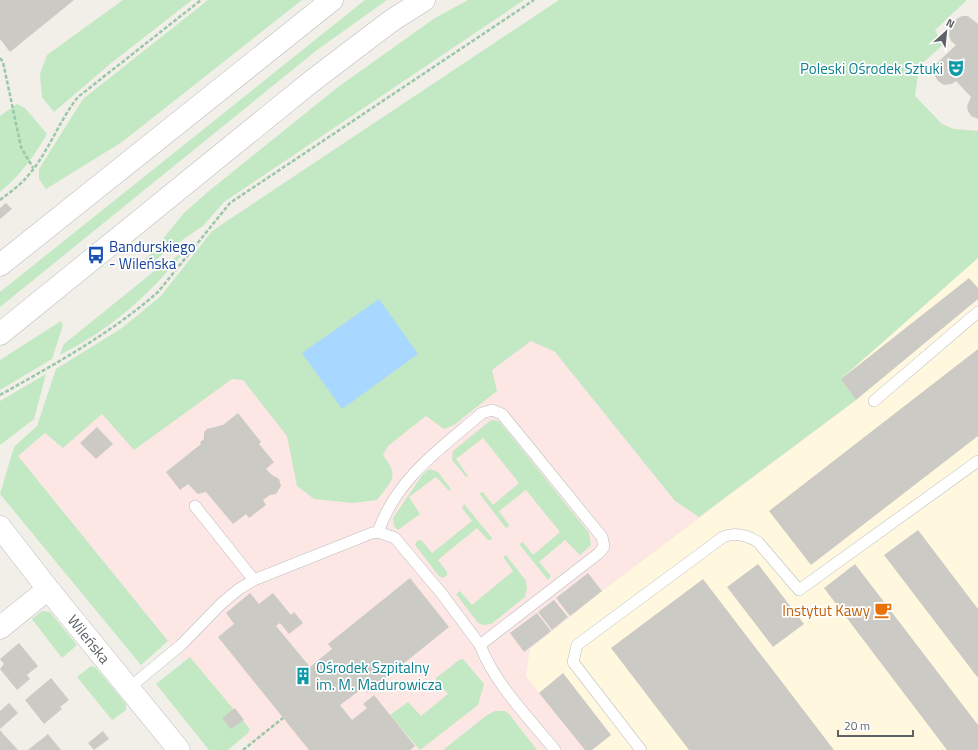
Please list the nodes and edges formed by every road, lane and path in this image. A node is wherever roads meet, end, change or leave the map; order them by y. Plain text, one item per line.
1 (201, 0) edge
2 (332, 0) edge
3 (424, 0) edge
4 (534, 0) edge
5 (0, 58) edge
6 (33, 168) junction
7 (0, 200) edge
8 (0, 265) edge
9 (978, 312) edge
10 (0, 334) edge
11 (0, 395) edge
12 (874, 400) dead end
13 (978, 462) edge
14 (195, 506) dead end
15 (0, 527) edge
16 (378, 532) junction
17 (254, 580) junction
18 (48, 589) junction
19 (0, 628) edge
20 (480, 645) junction
21 (129, 688) junction
22 (283, 718) dead end
23 (180, 750) edge
24 (243, 750) edge
25 (555, 750) edge
26 (641, 750) edge

1 - 6 path
2 - 8 main road
3 - 10 main road
4 - 11 path
5 - 6 path
6 - 7 path
9 - 12 lane
13 - 26 lane
14 - 17 lane
15 - 18 main road, Wileńska
16 - 17 lane
16 - 20 lane
16 - 20 lane
17 - 21 lane
18 - 19 main road
18 - 21 main road, Wileńska
20 - 25 lane
21 - 23 main road, Wileńska
22 - 24 path

